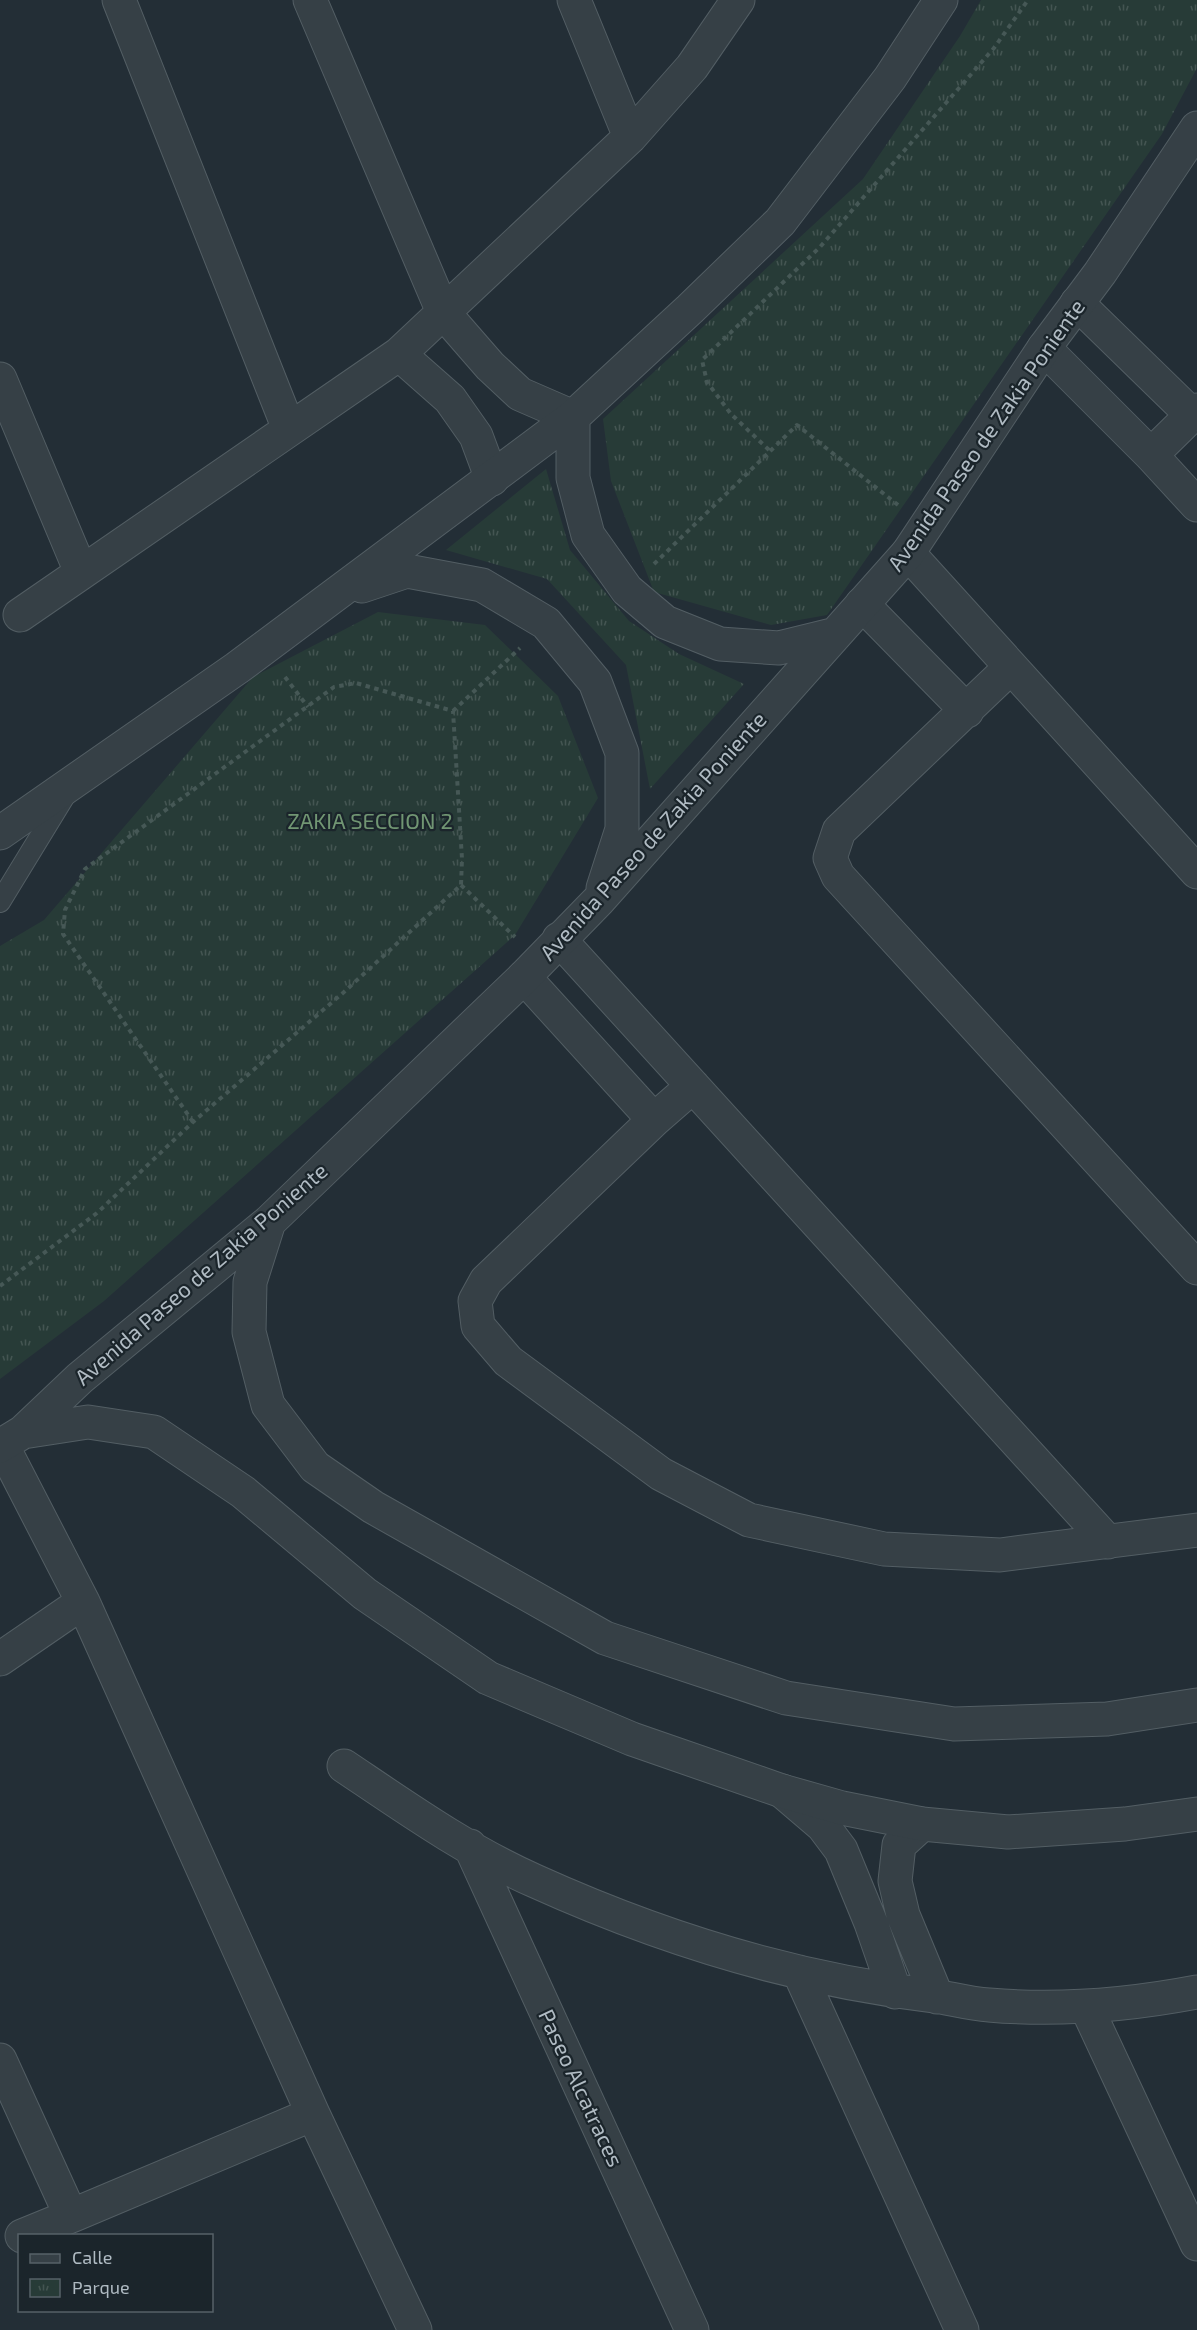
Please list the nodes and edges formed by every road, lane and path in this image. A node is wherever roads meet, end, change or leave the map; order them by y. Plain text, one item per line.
1 (120, 0) edge
2 (310, 0) edge
3 (574, 0) edge
4 (738, 0) edge
5 (941, 0) edge
6 (1028, 0) edge
7 (1197, 128) edge
8 (630, 137) junction
9 (1077, 303) junction
10 (443, 312) junction
11 (1044, 348) junction
12 (399, 354) junction
13 (0, 379) edge
14 (1195, 413) edge
15 (573, 417) junction
16 (289, 429) junction
17 (769, 450) junction
18 (1151, 455) junction
19 (492, 479) junction
20 (875, 488) dead end
21 (1197, 505) edge
22 (908, 553) junction
23 (81, 572) junction
24 (627, 590) junction
25 (330, 597) junction
26 (862, 604) junction
27 (20, 615) dead end
28 (546, 623) junction
29 (836, 634) junction
30 (1011, 667) junction
31 (453, 711) junction
32 (967, 711) junction
33 (73, 784) junction
34 (0, 833) edge
35 (1197, 872) edge
36 (461, 885) junction
37 (598, 901) junction
38 (0, 902) edge
39 (501, 925) dead end
40 (559, 939) junction
41 (524, 977) junction
42 (693, 1086) junction
43 (654, 1120) junction
44 (192, 1122) junction
45 (269, 1222) junction
46 (1197, 1268) edge
47 (0, 1286) edge
48 (8, 1441) edge
49 (1197, 1530) edge
50 (1108, 1542) junction
51 (83, 1602) junction
52 (0, 1659) edge
53 (1197, 1705) edge
54 (344, 1766) dead end
55 (782, 1791) junction
56 (1197, 1814) edge
57 (922, 1824) junction
58 (470, 1846) junction
59 (799, 1972) junction
60 (895, 1992) junction
61 (1197, 1992) edge
62 (937, 1997) junction
63 (1086, 2006) junction
64 (0, 2060) edge
65 (313, 2114) junction
66 (71, 2216) junction
67 (26, 2234) edge
68 (18, 2237) edge
69 (0, 2244) edge
70 (1197, 2244) edge
71 (415, 2330) edge
72 (692, 2330) edge
73 (962, 2330) edge

1 - 16 street
2 - 10 street
3 - 8 street
4 - 8 street
5 - 15 street
6 - 17 path
7 - 9 street, Avenida Paseo de Zakia Poniente
8 - 10 street
9 - 11 street, Avenida Paseo de Zakia Poniente
9 - 14 street
10 - 12 street
10 - 15 street
11 - 18 street
11 - 22 street, Avenida Paseo de Zakia Poniente
12 - 16 street
12 - 19 street
13 - 23 street
14 - 18 street
15 - 19 street
15 - 24 street
16 - 23 street
17 - 20 path
17 - 24 path
18 - 21 street
19 - 25 street
22 - 26 street, Avenida Paseo de Zakia Poniente
22 - 30 street
23 - 27 street
24 - 29 street
25 - 28 street
25 - 33 street
26 - 29 street, Avenida Paseo de Zakia Poniente
26 - 32 street
28 - 31 path
28 - 37 street
29 - 37 street, Avenida Paseo de Zakia Poniente
30 - 32 street
30 - 35 street
31 - 36 path
31 - 44 path
32 - 46 street
33 - 34 street
33 - 38 lane
36 - 39 path
36 - 44 path
37 - 40 street, Avenida Paseo de Zakia Poniente
40 - 41 street, Avenida Paseo de Zakia Poniente
40 - 42 street
41 - 43 street
41 - 45 street, Avenida Paseo de Zakia Poniente
42 - 43 street
42 - 50 street
43 - 50 street
44 - 47 path
45 - 48 street, Avenida Paseo de Zakia Poniente
45 - 53 street
48 - 51 street
48 - 55 street
49 - 50 street
51 - 52 street
51 - 65 street
54 - 58 street
55 - 57 street
55 - 60 street
56 - 57 street
57 - 62 street
58 - 59 street
58 - 72 street, Paseo Alcatraces
59 - 60 street
59 - 73 street
60 - 62 street
61 - 63 street
62 - 63 street
63 - 70 street
64 - 66 street
65 - 66 street
65 - 71 street
66 - 67 street
68 - 69 street

